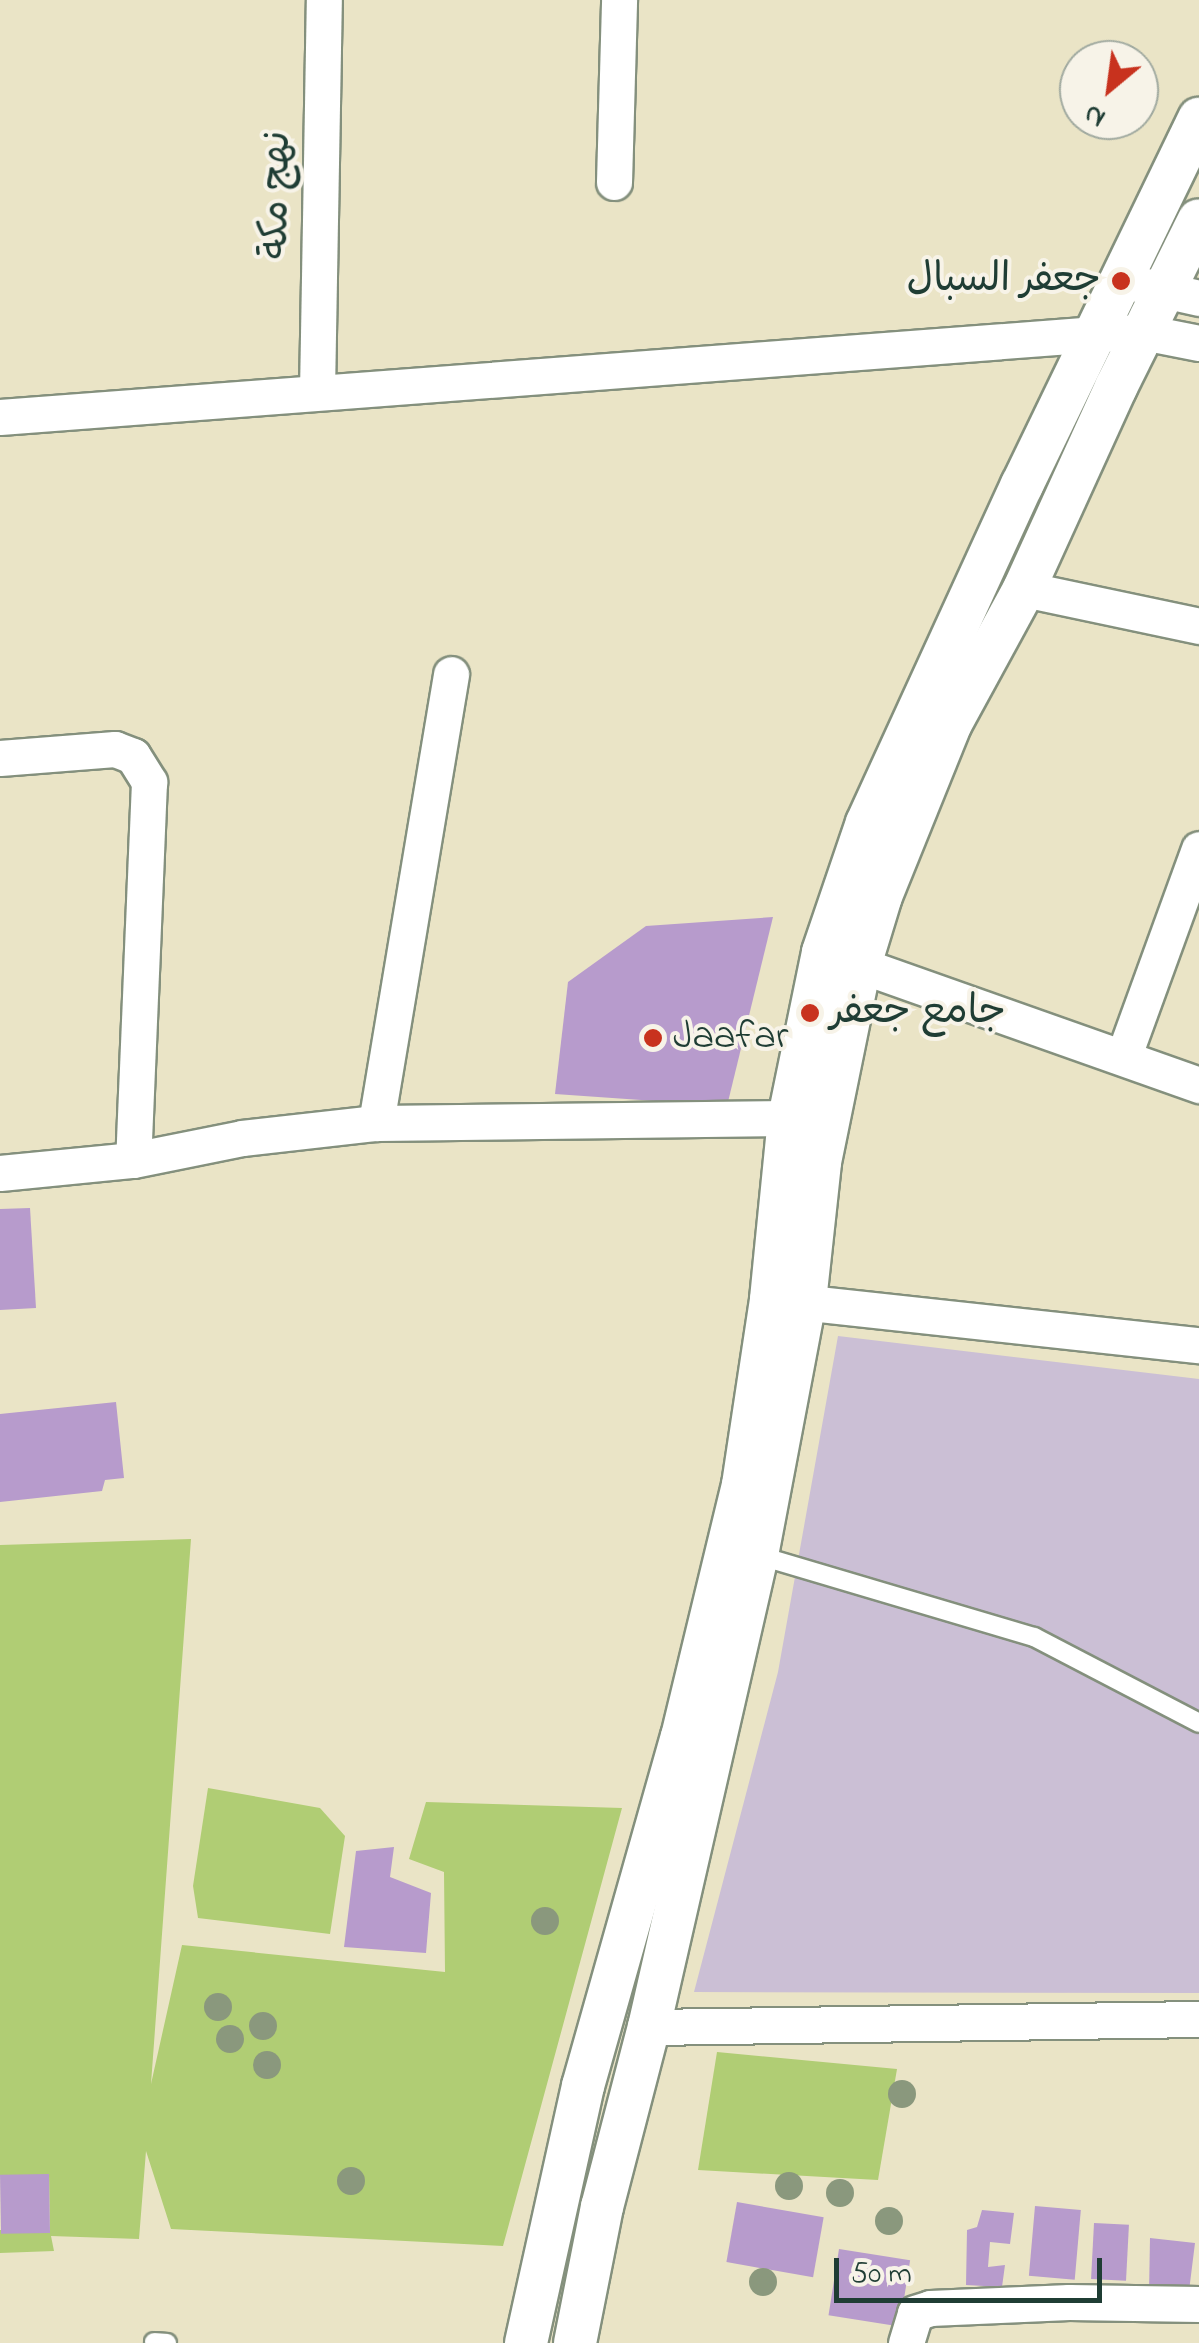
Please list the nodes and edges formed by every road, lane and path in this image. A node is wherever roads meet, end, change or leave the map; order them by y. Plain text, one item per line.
1 (324, 0) edge
2 (619, 0) edge
3 (1199, 119) edge
4 (614, 182) dead end
5 (1199, 220) edge
6 (1122, 280) junction
7 (1182, 295) edge
8 (1143, 332) junction
9 (1096, 334) junction
10 (1199, 343) edge
11 (317, 392) junction
12 (0, 417) edge
13 (1024, 589) junction
14 (1199, 626) edge
15 (452, 674) dead end
16 (0, 758) edge
17 (1199, 849) edge
18 (860, 965) junction
19 (1124, 1055) junction
20 (1199, 1085) edge
21 (789, 1118) junction
22 (376, 1123) junction
23 (133, 1160) junction
24 (0, 1173) edge
25 (788, 1300) junction
26 (1199, 1345) edge
27 (757, 1555) junction
28 (1199, 1723) edge
29 (1199, 2020) edge
30 (649, 2027) junction
31 (1199, 2304) edge
32 (154, 2342) edge
33 (167, 2343) edge
34 (526, 2343) edge
35 (574, 2343) edge
36 (906, 2343) edge

1 - 11 street, نهج مكة
2 - 4 street
3 - 6 street
5 - 7 street
6 - 7 street
6 - 9 street
7 - 8 street
8 - 9 street
8 - 10 street
8 - 13 street
9 - 11 street
9 - 21 street
11 - 12 street
13 - 14 street
13 - 18 street
15 - 22 street
16 - 23 street
17 - 19 street
18 - 19 street
18 - 25 street
19 - 20 street
21 - 22 street
21 - 25 street
22 - 23 street
23 - 24 street
25 - 26 street
25 - 27 street
25 - 34 street
27 - 28 lane
27 - 30 street
29 - 30 street
30 - 35 street
31 - 36 street
32 - 33 lane

